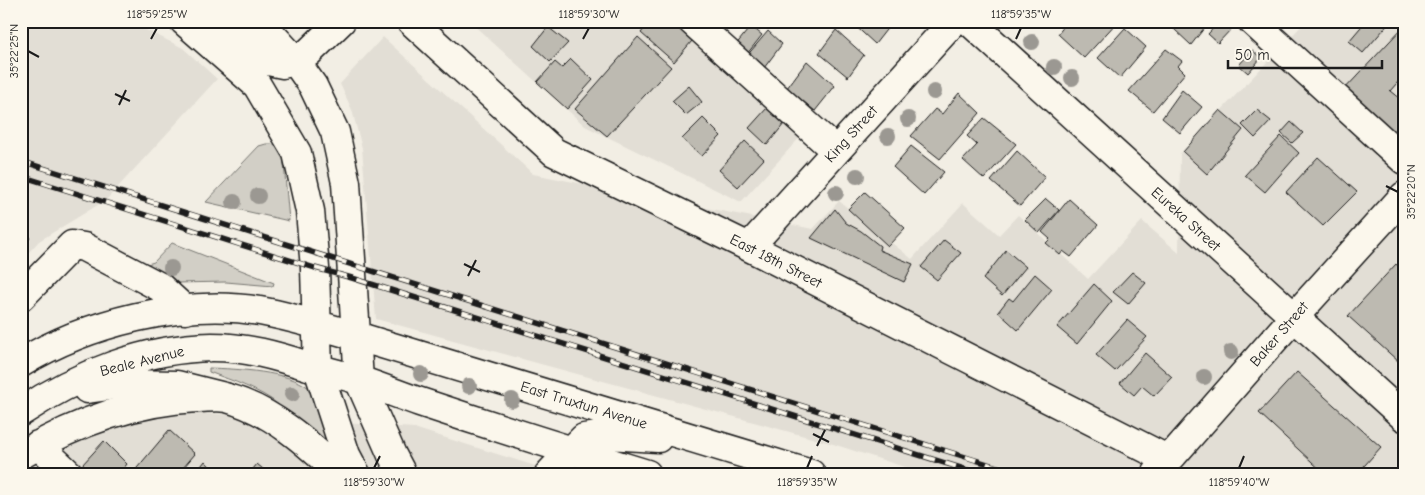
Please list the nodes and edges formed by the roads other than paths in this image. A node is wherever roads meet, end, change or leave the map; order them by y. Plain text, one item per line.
1 (184, 21) edge
2 (211, 21) edge
3 (259, 21) edge
4 (341, 21) edge
5 (411, 21) edge
6 (692, 21) edge
7 (954, 21) edge
8 (969, 21) edge
9 (1252, 21) edge
10 (294, 60) junction
11 (836, 151) junction
12 (1404, 160) edge
13 (1404, 196) edge
14 (749, 247) junction
15 (21, 297) edge
16 (185, 310) junction
17 (1294, 317) junction
18 (317, 324) junction
19 (356, 336) junction
20 (21, 363) edge
21 (318, 369) junction
22 (359, 380) junction
23 (48, 395) junction
24 (225, 397) junction
25 (21, 412) edge
26 (1404, 417) edge
27 (704, 441) junction
28 (29, 450) edge
29 (571, 451) junction
30 (1163, 467) edge
31 (69, 474) edge
32 (340, 474) edge
33 (356, 474) edge
34 (402, 474) edge
35 (549, 474) edge
36 (647, 474) edge
37 (811, 474) edge

1 - 18 street
2 - 10 street
3 - 10 street
4 - 10 street
5 - 14 street, East 18th Street
6 - 11 street
7 - 11 street, King Street
8 - 17 street, Eureka Street
9 - 12 street
10 - 19 street
11 - 14 street, King Street
13 - 17 street, Baker Street
14 - 30 street, East 18th Street
15 - 16 street
16 - 18 street
16 - 20 street
17 - 26 street, Eureka Street
17 - 30 street, Baker Street
18 - 19 street
18 - 21 street
19 - 22 street
19 - 27 street, East Truxtun Avenue
21 - 22 street, Beale Avenue
21 - 23 street, Beale Avenue
21 - 33 street
22 - 29 street
22 - 34 street
23 - 24 street
23 - 25 street, Beale Avenue
24 - 28 street
24 - 32 street
27 - 29 street
27 - 37 street, East Truxtun Avenue
28 - 31 street
29 - 35 street
29 - 36 street

